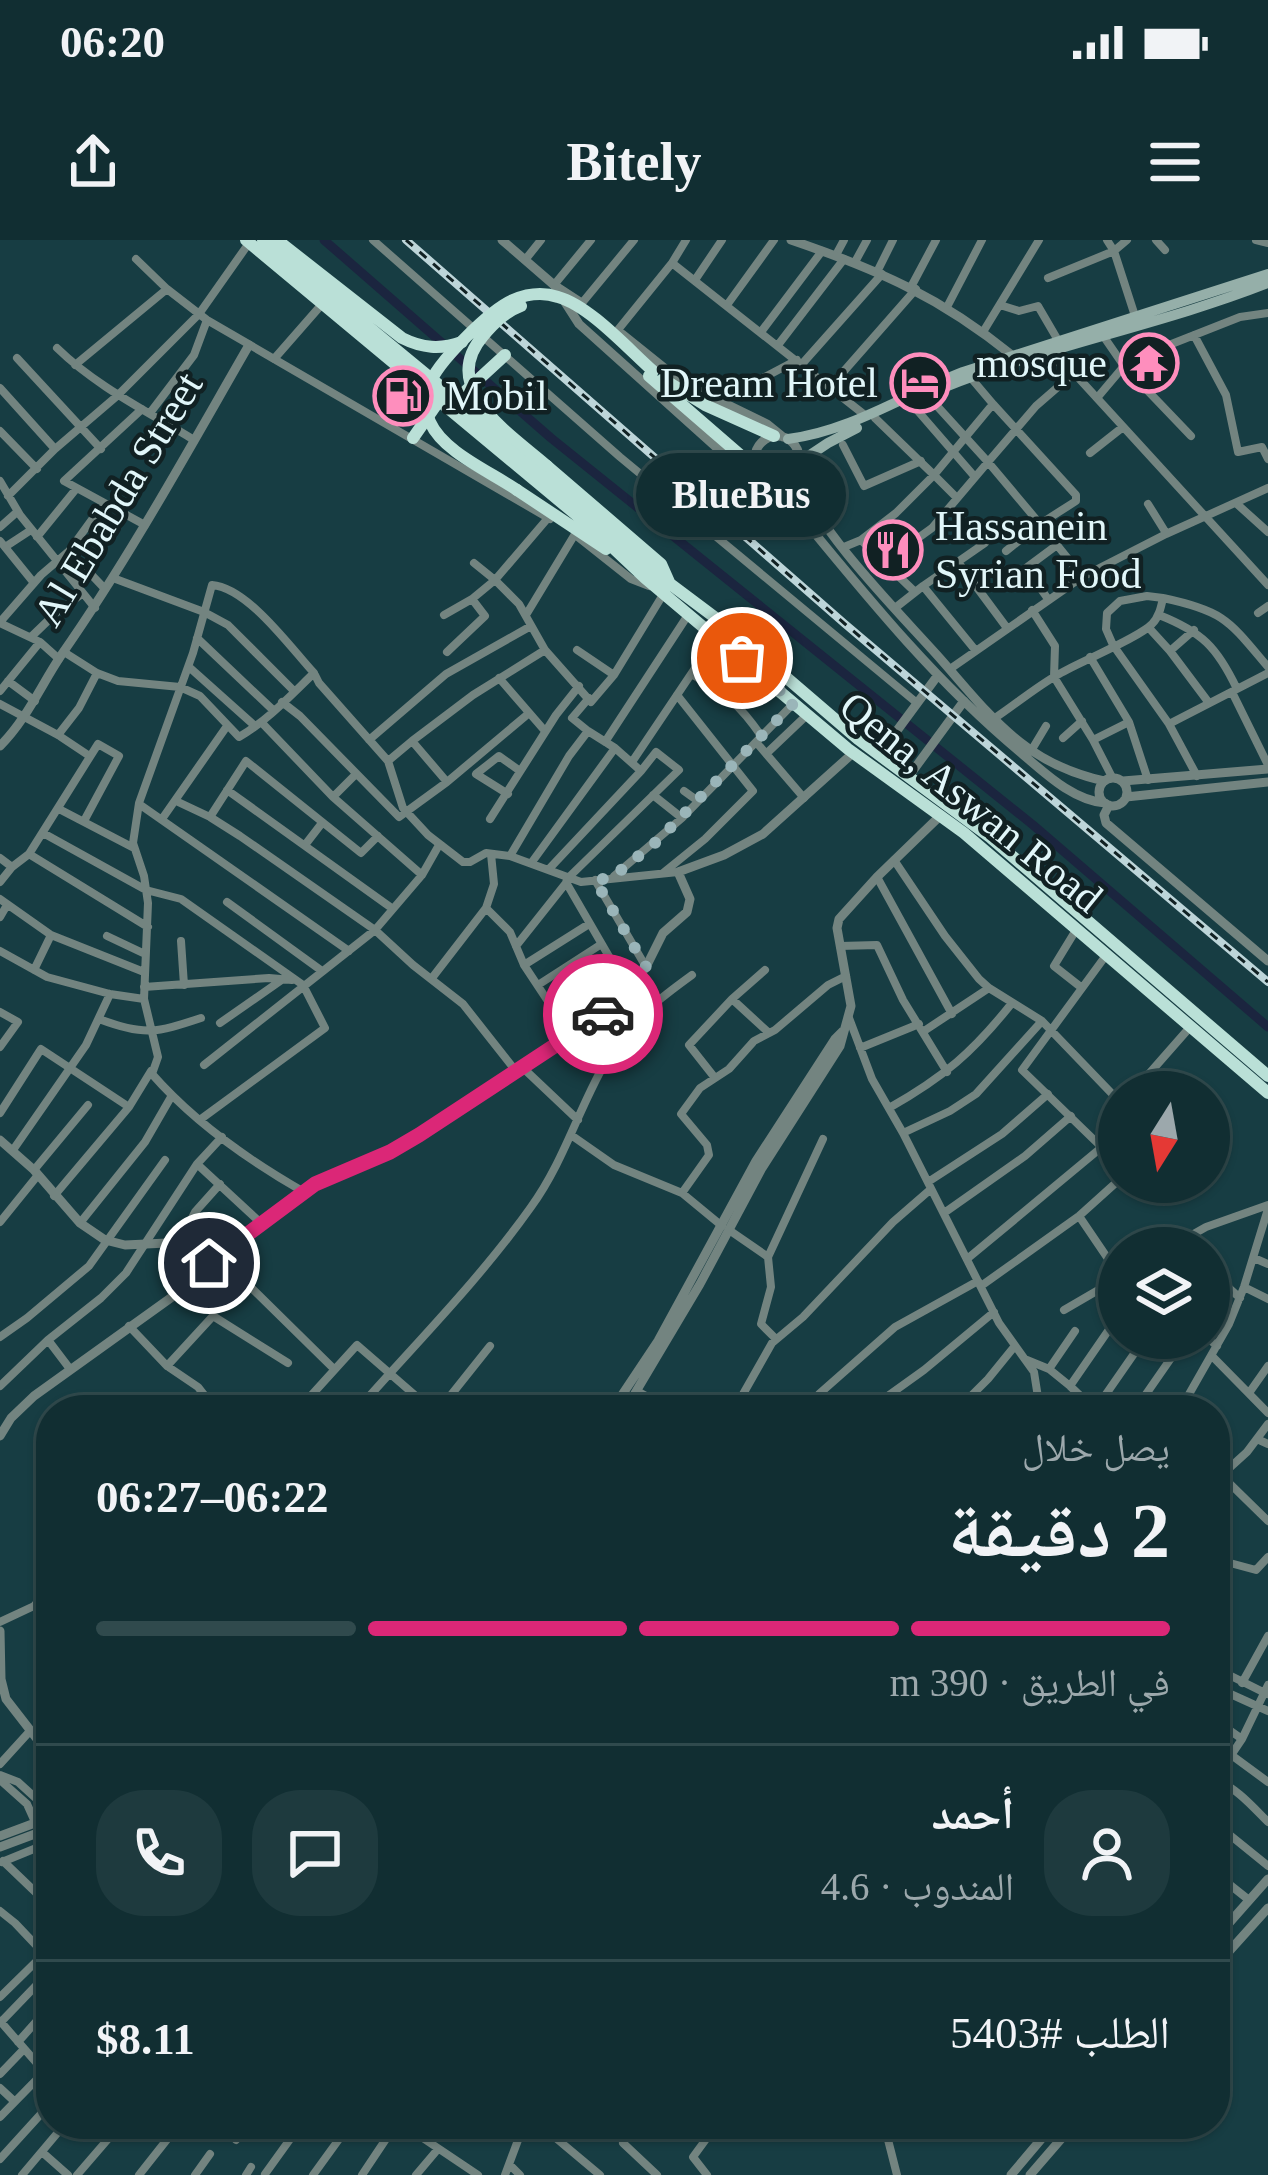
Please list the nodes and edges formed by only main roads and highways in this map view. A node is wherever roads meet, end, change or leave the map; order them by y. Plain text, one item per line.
1 (277, 240) edge
2 (253, 241) edge
3 (1268, 279) edge
4 (466, 340) junction
5 (502, 358) road end
6 (411, 369) junction
7 (651, 374) junction
8 (447, 397) junction
9 (871, 417) junction
10 (782, 437) joint
11 (412, 438) road end
12 (796, 467) road end
13 (765, 476) road end
14 (633, 566) junction
15 (664, 588) junction
16 (1268, 1076) edge
17 (1268, 1093) edge

1 - 4 highway
2 - 6 highway, Qena, Aswan Road
2 - 6 highway, Qena, Aswan Road
3 - 9 main road
3 - 9 main road
4 - 7 highway, bridge
4 - 14 highway, bridge
5 - 8 highway
6 - 8 highway, Qena, Aswan Road
7 - 10 highway
7 - 13 highway
7 - 15 highway, bridge
8 - 11 highway
8 - 14 highway, Qena, Aswan Road
8 - 15 highway, Qena, Aswan Road
9 - 10 main road
9 - 12 main road
14 - 15 highway, Qena, Aswan Road
15 - 16 highway, Qena, Aswan Road
15 - 17 highway, Qena, Aswan Road

